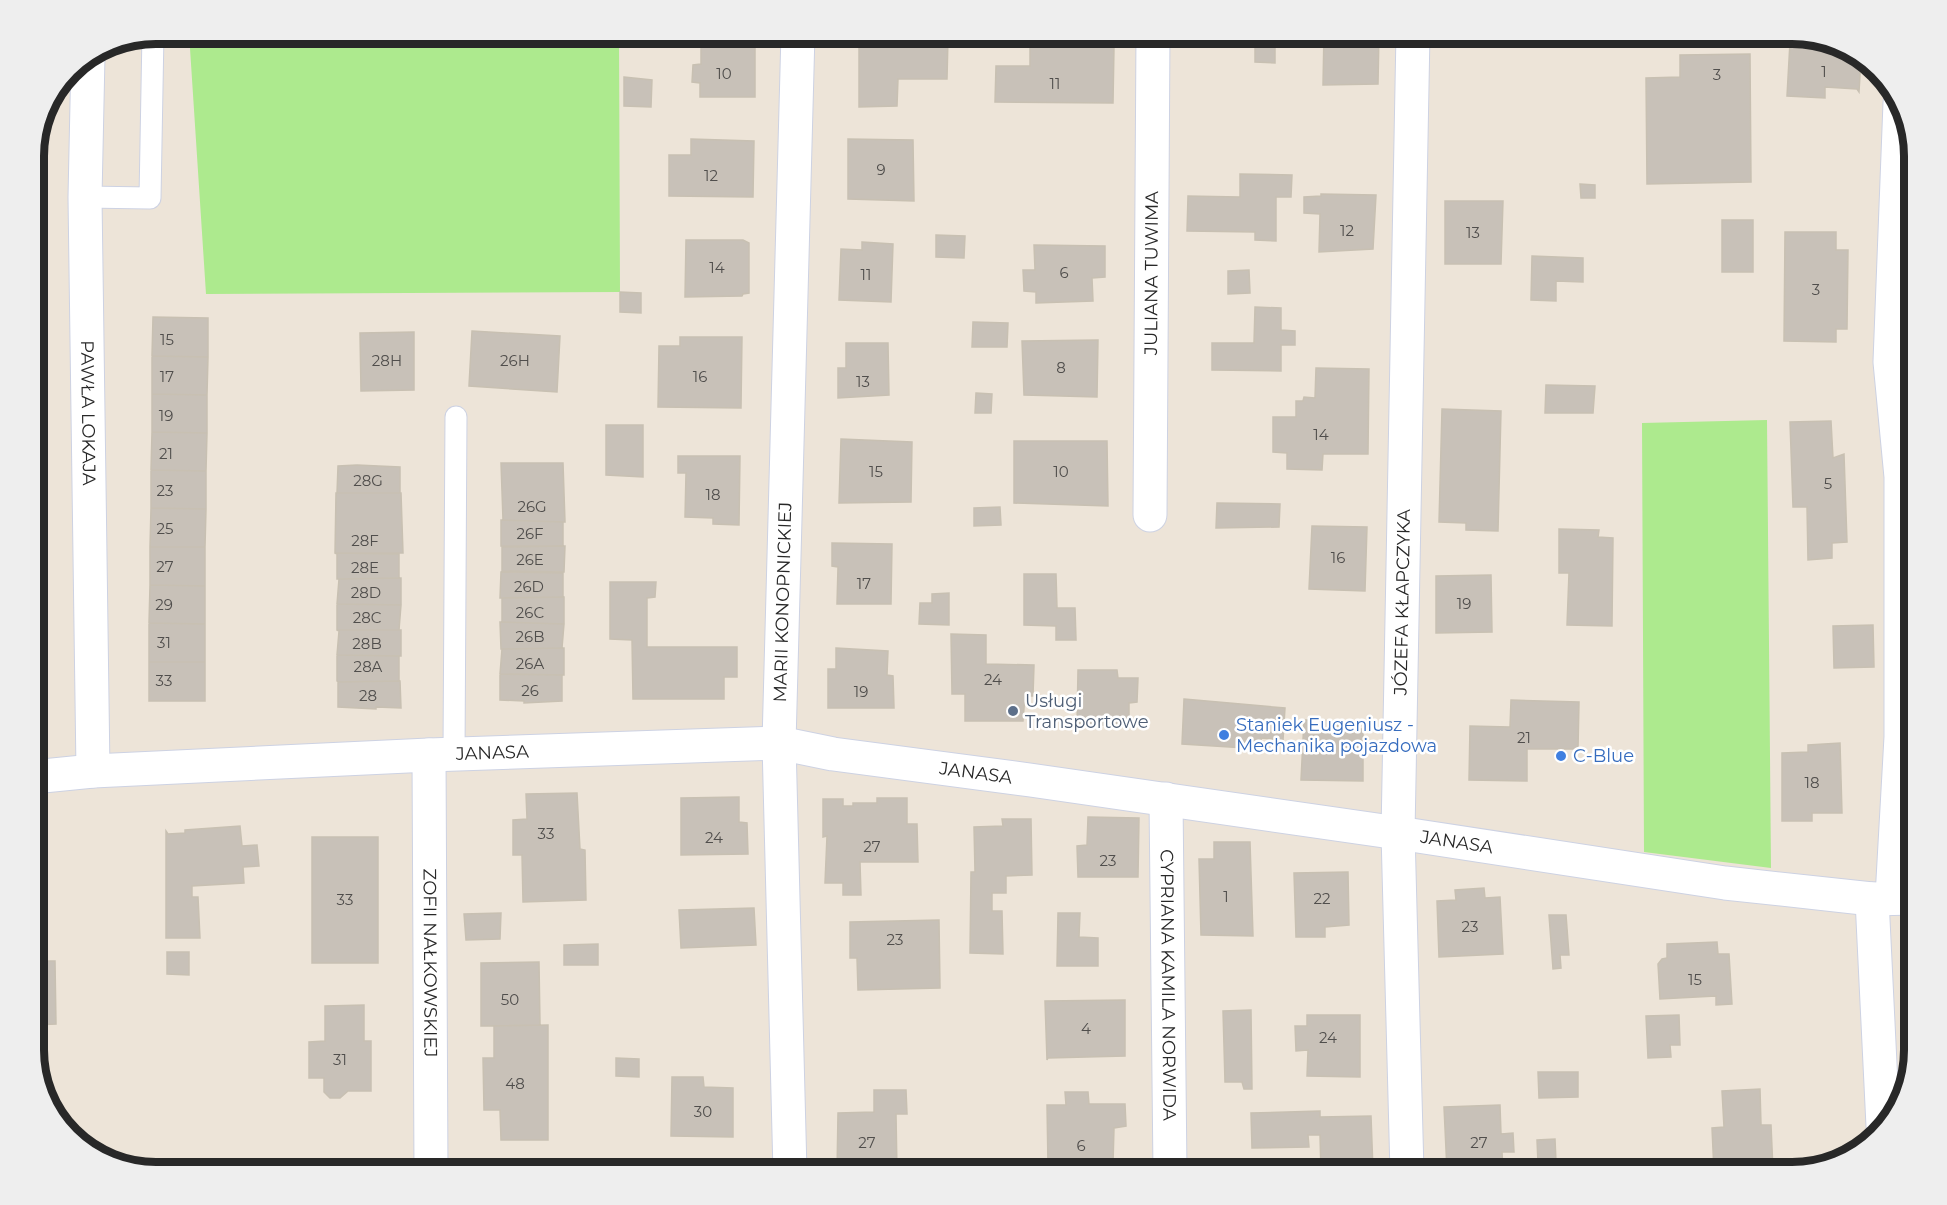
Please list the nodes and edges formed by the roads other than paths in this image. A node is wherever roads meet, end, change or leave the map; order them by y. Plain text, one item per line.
1 (153, 44) edge
2 (798, 44) edge
3 (1154, 44) edge
4 (1413, 44) edge
5 (88, 66) edge
6 (1899, 124) edge
7 (86, 196) junction
8 (456, 417) dead end
9 (1150, 515) dead end
10 (779, 743) junction
11 (441, 755) junction
12 (93, 771) junction
13 (44, 776) edge
14 (1166, 800) junction
15 (1398, 832) junction
16 (1893, 898) edge
17 (1883, 1115) edge
18 (431, 1162) edge
19 (790, 1162) edge
20 (1170, 1162) edge
21 (1407, 1162) edge

1 - 7 lane
2 - 10 street, MARII KONOPNICKIEJ
3 - 9 street, JULIANA TUWIMA
4 - 15 street, JÓZEFA KŁAPCZYKA
5 - 7 street, PAWŁA LOKAJA
6 - 16 street
7 - 12 street, PAWŁA LOKAJA
8 - 11 lane
10 - 11 street, JANASA
10 - 14 street, JANASA
10 - 19 street, MARII KONOPNICKIEJ
11 - 12 street, JANASA
11 - 18 street, ZOFII NAŁKOWSKIEJ
12 - 13 street, JANASA
14 - 15 street, JANASA
14 - 20 street, CYPRIANA KAMILA NORWIDA
15 - 16 street, JANASA
15 - 21 street, JÓZEFA KŁAPCZYKA
16 - 17 street

